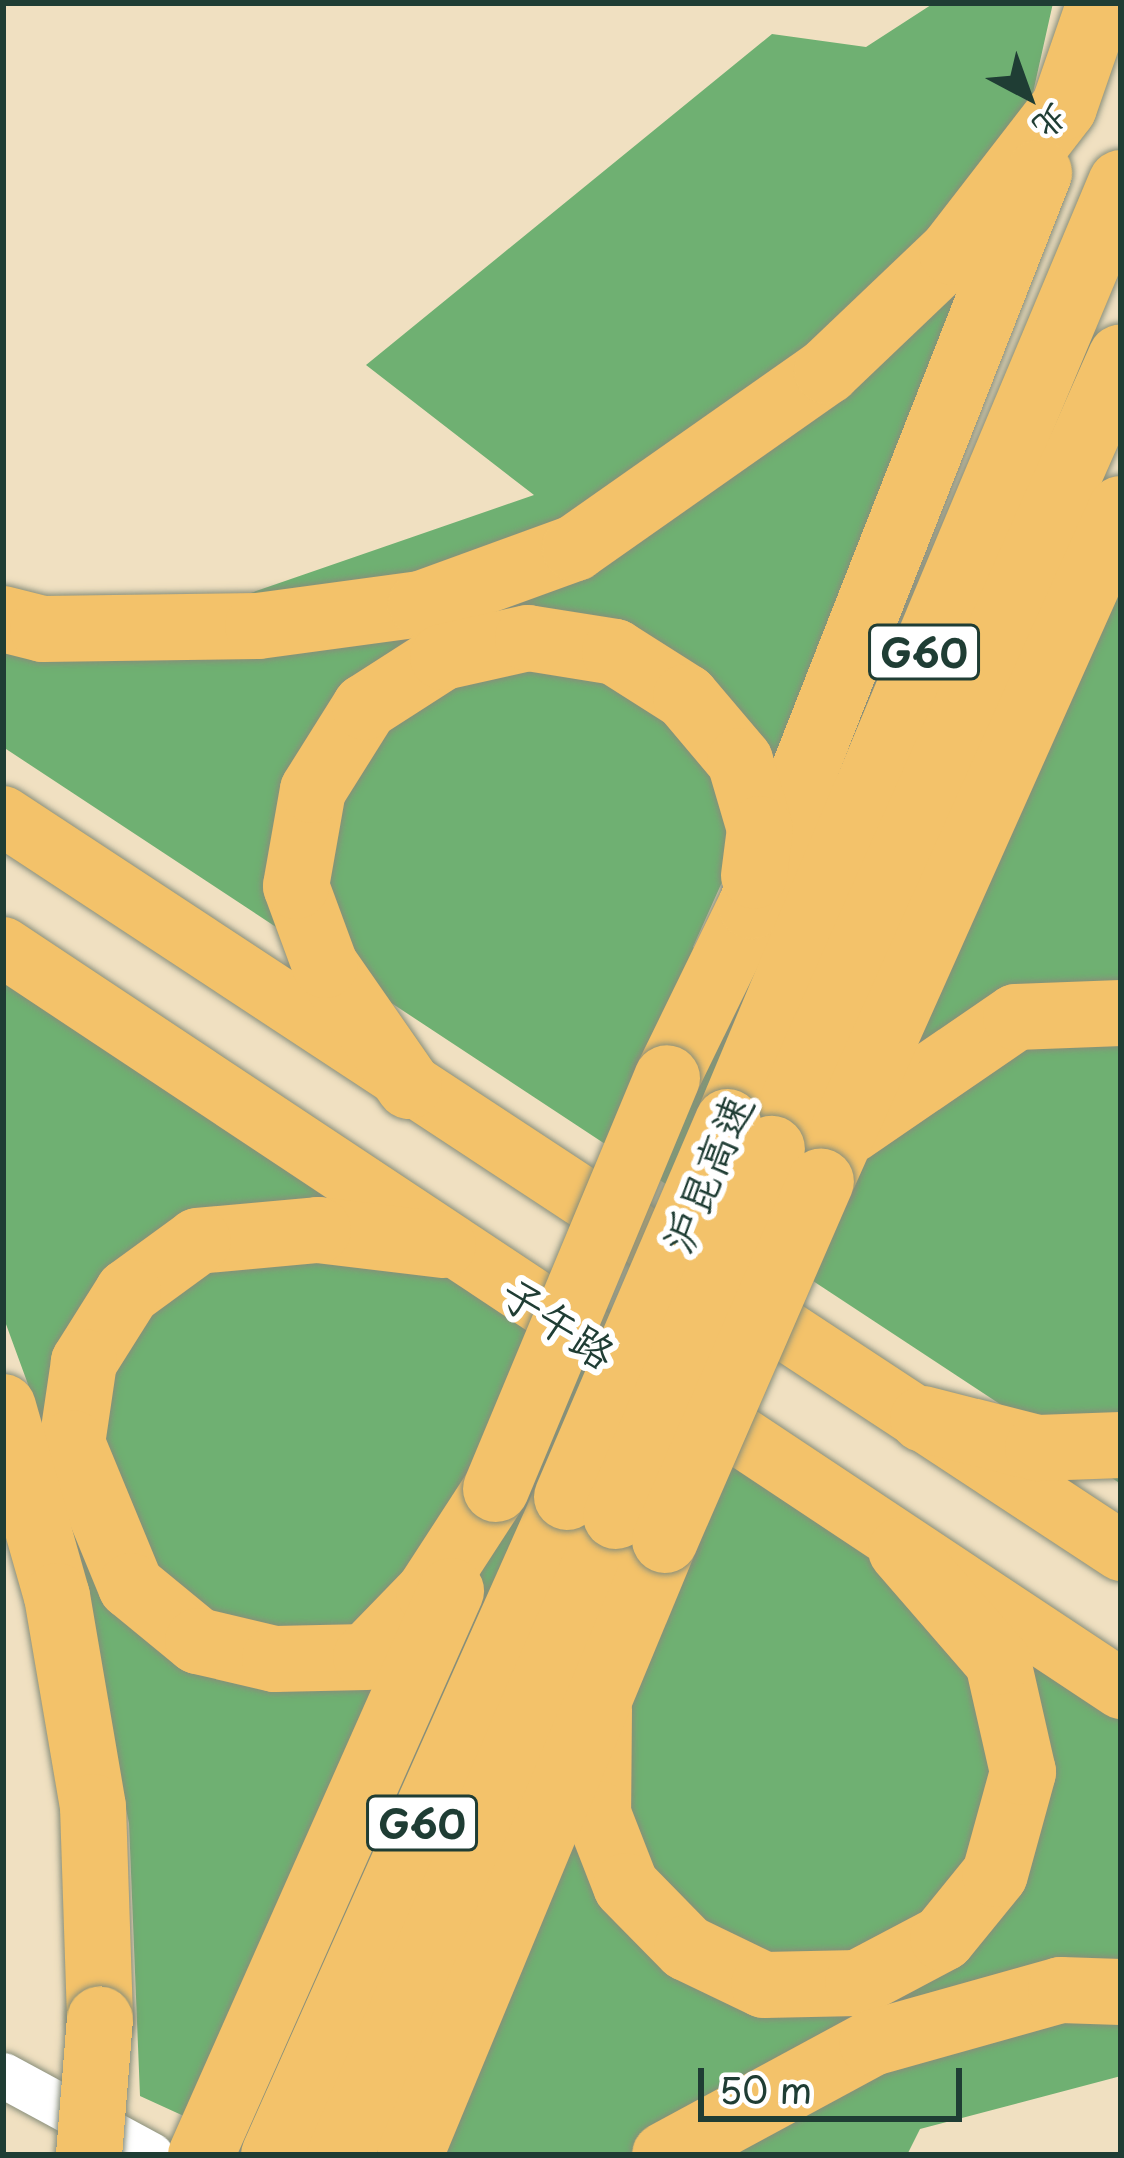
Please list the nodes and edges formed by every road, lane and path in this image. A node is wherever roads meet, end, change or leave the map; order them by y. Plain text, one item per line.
1 (1100, 3) edge
2 (1064, 107) junction
3 (1121, 183) edge
4 (1121, 357) edge
5 (1121, 509) edge
6 (3, 619) edge
7 (3, 816) edge
8 (751, 906) junction
9 (3, 946) edge
10 (1121, 1013) edge
11 (409, 1086) junction
12 (793, 1145) junction
13 (443, 1245) junction
14 (3, 1407) edge
15 (923, 1419) junction
16 (1121, 1445) edge
17 (496, 1489) junction
18 (616, 1518) junction
19 (901, 1550) junction
20 (1121, 1552) edge
21 (1121, 1689) edge
22 (598, 1709) junction
23 (1121, 1992) edge
24 (3, 2075) edge
25 (209, 2136) edge
26 (275, 2152) edge
27 (89, 2155) edge
28 (151, 2155) edge
29 (340, 2155) edge
30 (410, 2155) edge
31 (665, 2155) edge

1 - 2 highway
2 - 6 highway
2 - 8 highway
3 - 12 highway, 沪昆高速 / G60
4 - 12 highway, 沪昆高速 / G60
5 - 12 highway
7 - 11 main road
8 - 11 highway
8 - 17 highway, bridge
9 - 13 main road, 子午路
10 - 12 highway
11 - 15 main road
12 - 18 highway, bridge
12 - 18 highway, 沪昆高速 / G60, bridge
13 - 17 highway
13 - 19 main road, 子午路
14 - 27 highway, bridge
15 - 16 highway
15 - 20 main road
17 - 25 highway
18 - 22 highway
18 - 26 highway, 沪昆高速 / G60
18 - 29 highway, 沪昆高速 / G60
19 - 21 main road, 子午路
19 - 22 highway
22 - 30 highway
23 - 31 highway
24 - 28 street

